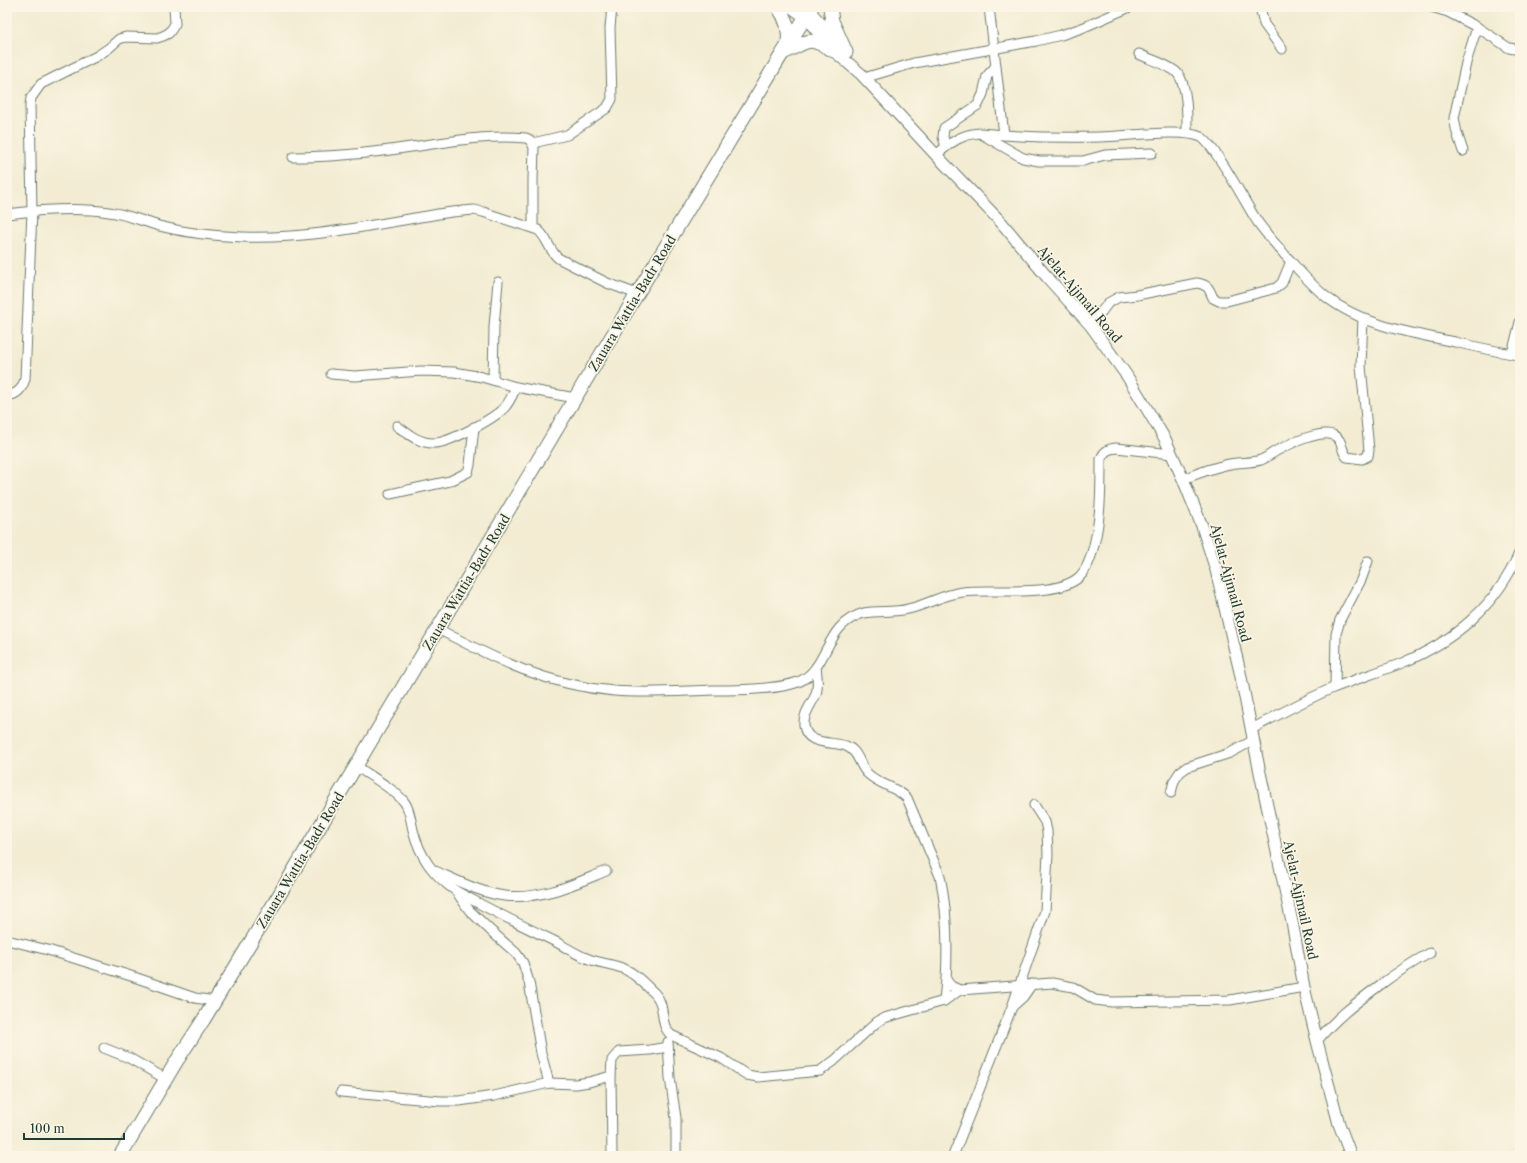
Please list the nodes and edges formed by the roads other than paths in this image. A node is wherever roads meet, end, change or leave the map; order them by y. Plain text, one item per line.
1 (174, 7) edge
2 (612, 7) edge
3 (778, 7) edge
4 (791, 7) edge
5 (830, 7) edge
6 (989, 7) edge
7 (1130, 7) edge
8 (1260, 7) edge
9 (1431, 7) edge
10 (807, 11) edge
11 (1477, 26) junction
12 (785, 49) junction
13 (994, 49) junction
14 (1282, 49) dead end
15 (1520, 50) edge
16 (840, 52) junction
17 (1139, 54) dead end
18 (996, 66) junction
19 (863, 76) junction
20 (980, 133) junction
21 (1187, 133) junction
22 (1004, 136) junction
23 (1101, 137) junction
24 (533, 143) junction
25 (946, 147) junction
26 (1464, 151) dead end
27 (1152, 152) dead end
28 (936, 155) junction
29 (1105, 155) junction
30 (293, 157) dead end
31 (32, 211) junction
32 (7, 214) edge
33 (533, 227) junction
34 (1291, 261) junction
35 (498, 282) dead end
36 (636, 294) junction
37 (1363, 318) junction
38 (1520, 322) edge
39 (1091, 326) junction
40 (1516, 354) edge
41 (330, 374) dead end
42 (493, 380) junction
43 (516, 387) junction
44 (7, 396) edge
45 (575, 398) junction
46 (397, 426) dead end
47 (474, 427) junction
48 (1172, 454) junction
49 (1183, 479) junction
50 (390, 494) dead end
51 (1520, 551) edge
52 (1368, 561) dead end
53 (438, 629) junction
54 (816, 667) junction
55 (1335, 687) junction
56 (1253, 735) junction
57 (356, 766) junction
58 (1172, 793) dead end
59 (1034, 805) dead end
60 (430, 869) junction
61 (606, 871) dead end
62 (456, 891) junction
63 (7, 940) edge
64 (1430, 953) dead end
65 (946, 980) junction
66 (1032, 984) junction
67 (1019, 985) junction
68 (1304, 987) junction
69 (960, 990) junction
70 (215, 1001) junction
71 (944, 1001) junction
72 (1012, 1007) junction
73 (668, 1032) junction
74 (1317, 1041) junction
75 (104, 1048) dead end
76 (668, 1048) junction
77 (611, 1076) junction
78 (166, 1079) junction
79 (548, 1083) junction
80 (341, 1092) dead end
81 (120, 1156) edge
82 (612, 1156) edge
83 (676, 1156) edge
84 (953, 1156) edge
85 (1351, 1156) edge

1 - 31 street
2 - 24 street
3 - 12 highway
4 - 10 main road, Ajelat-Ajjmail Road
5 - 16 highway
6 - 13 street
7 - 13 street
8 - 14 street
9 - 11 street
10 - 12 highway, Zauara Wattia-Badr Road
10 - 16 main road, Ajelat-Ajjmail Road
11 - 15 street
11 - 26 street
12 - 16 highway
12 - 36 highway, Zauara Wattia-Badr Road
13 - 18 street
13 - 19 street
16 - 19 main road, Ajelat-Ajjmail Road
17 - 21 street
18 - 22 street
18 - 25 street
19 - 28 main road, Ajelat-Ajjmail Road
20 - 22 street
20 - 25 street
20 - 29 street
21 - 23 street
21 - 34 street
22 - 23 street
23 - 29 street
24 - 30 street
24 - 33 street
25 - 28 street
27 - 29 street
28 - 39 main road, Ajelat-Ajjmail Road
31 - 32 street
31 - 33 street
31 - 44 street
33 - 36 street
34 - 37 street
34 - 39 street
35 - 42 street
36 - 45 highway, Zauara Wattia-Badr Road
37 - 40 street
37 - 49 street
38 - 40 street
39 - 48 main road, Ajelat-Ajjmail Road
41 - 42 street
42 - 43 street
43 - 45 street
43 - 47 street
45 - 53 highway, Zauara Wattia-Badr Road
46 - 47 street
47 - 50 street
48 - 49 main road, Ajelat-Ajjmail Road
48 - 54 street
49 - 56 main road, Ajelat-Ajjmail Road
51 - 55 street
52 - 55 street
53 - 54 street
53 - 57 highway, Zauara Wattia-Badr Road
54 - 65 street
55 - 56 street
56 - 58 street
56 - 68 main road, Ajelat-Ajjmail Road
57 - 60 street
57 - 70 highway, Zauara Wattia-Badr Road
59 - 67 street
60 - 61 street
60 - 62 street
62 - 73 street
62 - 79 street
63 - 70 street
64 - 74 street
65 - 69 street
65 - 71 street
66 - 67 street
66 - 68 street
66 - 72 street
67 - 69 street
67 - 72 street
68 - 74 main road, Ajelat-Ajjmail Road
69 - 71 street
70 - 78 highway, Zauara Wattia-Badr Road
71 - 73 street
72 - 84 street
73 - 76 street
74 - 85 main road, Ajelat-Ajjmail Road
75 - 78 street
76 - 77 street
76 - 83 street
77 - 79 street
77 - 82 street
78 - 81 highway, Zauara Wattia-Badr Road
79 - 80 street

